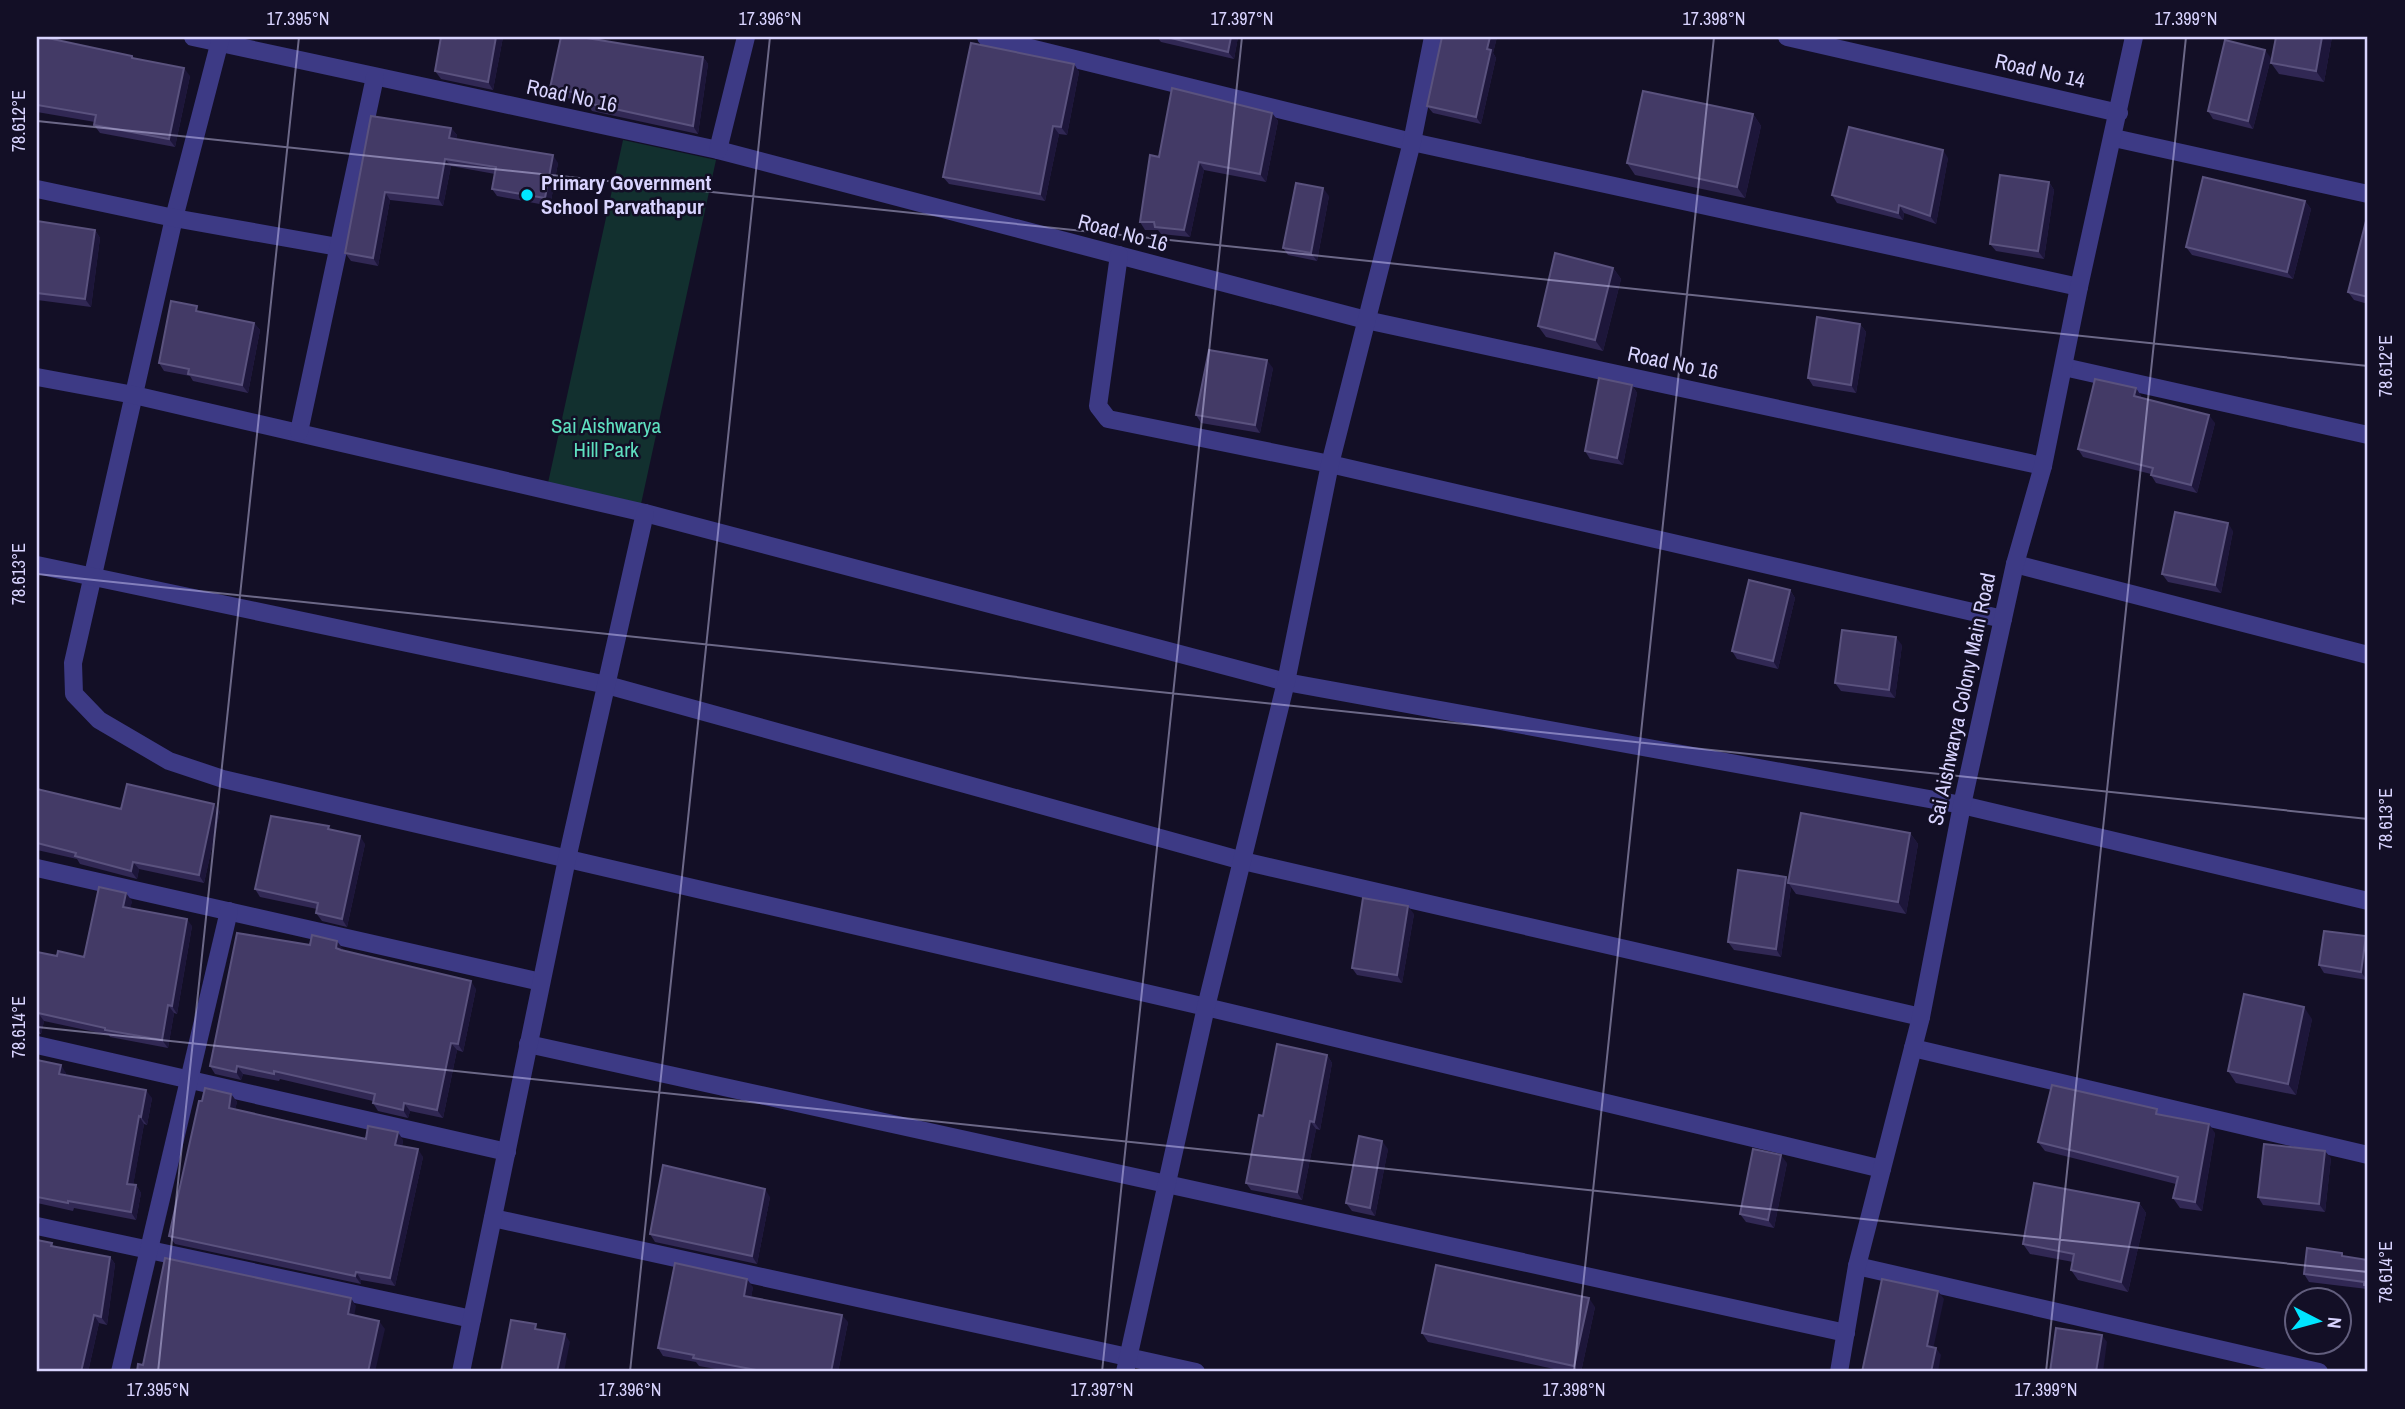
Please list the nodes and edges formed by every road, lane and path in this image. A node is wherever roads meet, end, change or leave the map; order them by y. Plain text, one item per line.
1 (192, 37) edge
2 (746, 37) edge
3 (986, 37) edge
4 (1433, 37) edge
5 (1787, 37) edge
6 (2134, 37) edge
7 (220, 39) edge
8 (374, 77) junction
9 (2119, 113) junction
10 (2114, 138) junction
11 (1412, 142) junction
12 (718, 150) junction
13 (37, 189) edge
14 (2368, 194) edge
15 (174, 218) junction
16 (338, 247) junction
17 (1119, 255) junction
18 (2079, 287) junction
19 (1366, 320) junction
20 (2064, 367) junction
21 (37, 377) edge
22 (134, 395) junction
23 (299, 432) junction
24 (2368, 435) edge
25 (1330, 464) junction
26 (2043, 466) junction
27 (645, 513) junction
28 (2015, 564) junction
29 (37, 565) edge
30 (91, 576) junction
31 (2003, 619) junction
32 (2368, 655) edge
33 (1286, 682) junction
34 (607, 685) junction
35 (1962, 805) junction
36 (566, 859) junction
37 (1243, 861) junction
38 (37, 868) edge
39 (2368, 901) edge
40 (229, 911) junction
41 (541, 982) junction
42 (1206, 1007) junction
43 (1921, 1017) junction
44 (528, 1044) junction
45 (37, 1045) edge
46 (1913, 1048) junction
47 (189, 1079) junction
48 (507, 1152) junction
49 (2368, 1155) edge
50 (1882, 1169) junction
51 (1167, 1186) junction
52 (494, 1218) junction
53 (37, 1226) edge
54 (149, 1249) junction
55 (1857, 1266) junction
56 (472, 1319) junction
57 (1846, 1333) junction
58 (1127, 1365) edge
59 (120, 1372) edge
60 (461, 1372) edge
61 (1195, 1372) edge
62 (1839, 1372) edge
63 (2319, 1372) edge

1 - 7 street, Road No 16
2 - 12 street
3 - 11 street
4 - 11 street
5 - 9 street, Road No 14
6 - 9 street, Sai Aishwarya Colony Main Road
7 - 8 street, Road No 16
7 - 15 street
8 - 12 street, Road No 16
8 - 16 street
9 - 10 street, Sai Aishwarya Colony Main Road
10 - 14 street
10 - 18 street, Sai Aishwarya Colony Main Road
11 - 18 street
11 - 19 street
12 - 17 street, Road No 16
13 - 15 street
15 - 16 street
15 - 22 street
16 - 23 street
17 - 19 street, Road No 16
17 - 25 street
18 - 20 street, Sai Aishwarya Colony Main Road
19 - 25 street
19 - 26 street, Road No 16
20 - 24 street
20 - 26 street, Sai Aishwarya Colony Main Road
21 - 22 street
22 - 23 street
22 - 30 street
23 - 27 street
25 - 31 street
25 - 33 street
26 - 28 street, Sai Aishwarya Colony Main Road
27 - 33 street
27 - 34 street
28 - 31 street, Sai Aishwarya Colony Main Road
28 - 32 street
29 - 30 street
30 - 34 street
30 - 36 street
31 - 35 street, Sai Aishwarya Colony Main Road
33 - 35 street
33 - 37 street
34 - 36 street
34 - 37 street
35 - 39 street
35 - 43 street, Sai Aishwarya Colony Main Road
36 - 41 street
36 - 42 street
37 - 42 street
37 - 43 street
38 - 40 street
40 - 41 street
40 - 47 street
41 - 44 street
42 - 50 street
42 - 51 street
43 - 46 street, Sai Aishwarya Colony Main Road
44 - 48 street
44 - 51 street
45 - 47 street
46 - 49 street
46 - 50 street, Sai Aishwarya Colony Main Road
47 - 48 street
47 - 54 street
48 - 52 street
50 - 55 street, Sai Aishwarya Colony Main Road
51 - 57 street
51 - 58 street
52 - 56 street
52 - 58 street
53 - 54 street
54 - 56 street
54 - 59 street
55 - 57 street, Sai Aishwarya Colony Main Road
55 - 63 street
56 - 60 street
57 - 62 street, Sai Aishwarya Colony Main Road
58 - 61 street

